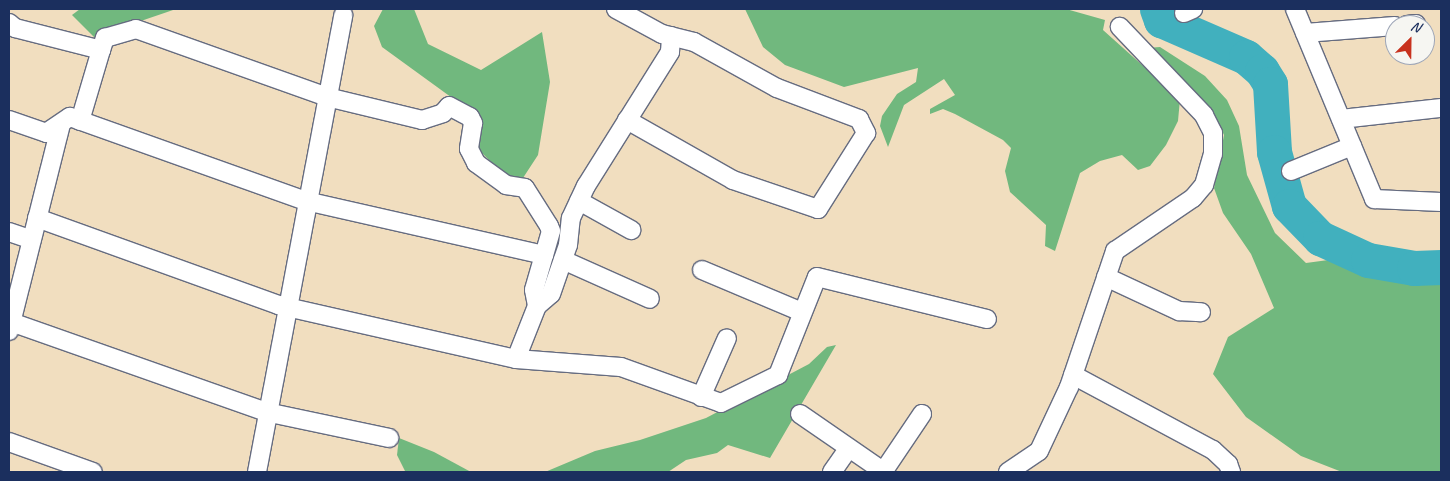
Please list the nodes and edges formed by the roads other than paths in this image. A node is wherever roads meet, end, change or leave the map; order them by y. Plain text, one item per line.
1 (616, 9) edge
2 (1295, 9) edge
3 (343, 16) dead end
4 (9, 23) edge
5 (1120, 27) dead end
6 (1385, 27) edge
7 (1305, 33) junction
8 (671, 36) junction
9 (101, 50) junction
10 (327, 97) junction
11 (1441, 108) edge
12 (1341, 119) junction
13 (9, 120) edge
14 (627, 120) junction
15 (80, 121) junction
16 (61, 124) junction
17 (1352, 146) junction
18 (1291, 171) dead end
19 (306, 201) junction
20 (579, 201) junction
21 (1441, 202) edge
22 (37, 218) junction
23 (631, 230) dead end
24 (9, 232) edge
25 (32, 240) junction
26 (544, 255) junction
27 (563, 260) junction
28 (702, 270) dead end
29 (1106, 277) junction
30 (650, 299) dead end
31 (287, 306) junction
32 (538, 306) junction
33 (802, 312) junction
34 (1201, 312) dead end
35 (987, 319) dead end
36 (10, 326) edge
37 (726, 338) dead end
38 (516, 359) junction
39 (1073, 375) junction
40 (701, 397) junction
41 (266, 412) junction
42 (800, 414) dead end
43 (922, 414) dead end
44 (390, 438) dead end
45 (9, 442) edge
46 (849, 448) junction
47 (1019, 470) edge
48 (92, 472) edge
49 (257, 472) edge
50 (832, 472) edge
51 (884, 472) edge
52 (1231, 472) edge

1 - 8 street
2 - 7 street
3 - 10 street
4 - 9 street
5 - 29 street
6 - 7 street
7 - 12 street
8 - 14 street
8 - 14 street
9 - 10 street
9 - 15 street
10 - 19 street
10 - 26 street
11 - 12 street
12 - 17 street
13 - 16 street
14 - 20 street
15 - 16 street
15 - 19 street
16 - 22 street
17 - 18 street
17 - 21 street
19 - 26 street
19 - 31 street
20 - 23 street
20 - 27 street
22 - 25 street
22 - 31 street
24 - 25 street
25 - 36 street
26 - 32 street
27 - 30 street
27 - 32 street
28 - 33 street
29 - 34 street
29 - 39 street
31 - 38 street
31 - 41 street
32 - 38 street
33 - 35 street
33 - 40 street
36 - 41 street
37 - 40 street
38 - 40 street
39 - 47 street
39 - 52 street
41 - 44 street
41 - 49 street
42 - 46 street
43 - 51 street
45 - 48 street
46 - 50 street
46 - 51 street

